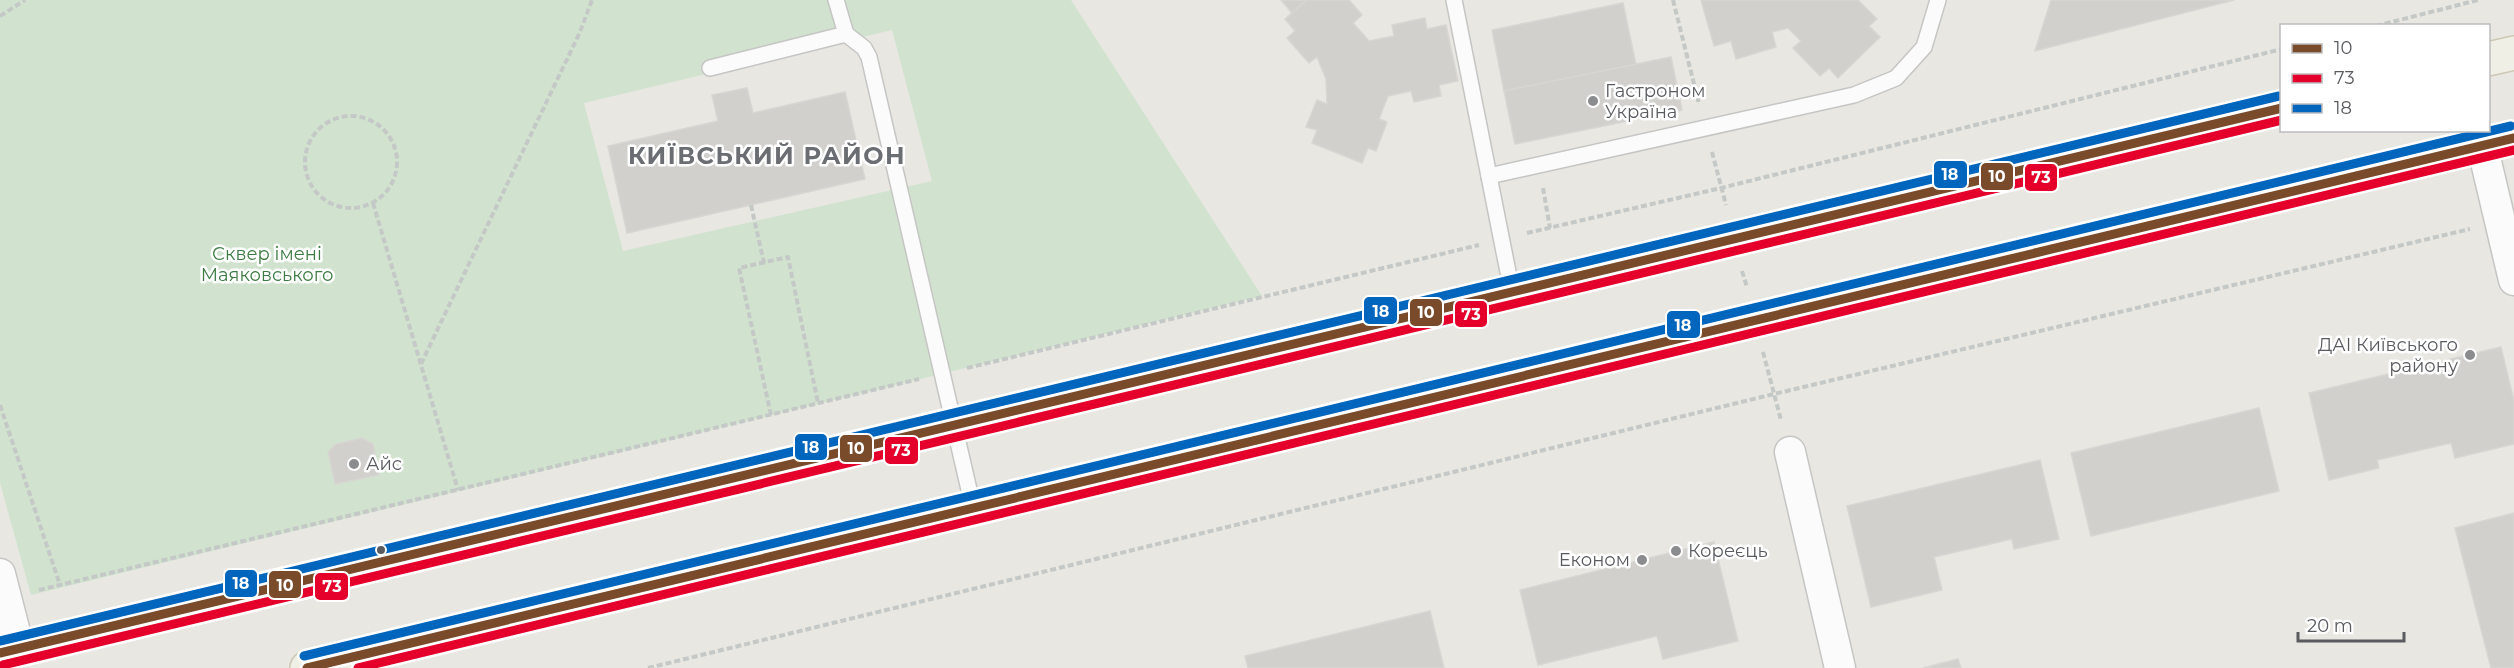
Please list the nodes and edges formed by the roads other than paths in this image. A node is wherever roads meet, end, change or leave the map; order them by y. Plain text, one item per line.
1 (836, 0) edge
2 (1454, 0) edge
3 (1938, 0) edge
4 (846, 34) junction
5 (2514, 53) edge
6 (2490, 59) edge
7 (710, 68) dead end
8 (2280, 108) edge
9 (2514, 138) edge
10 (2481, 145) junction
11 (1489, 176) junction
12 (2514, 280) edge
13 (1512, 292) junction
14 (955, 426) junction
15 (1790, 452) dead end
16 (973, 507) junction
17 (3, 585) edge
18 (10, 651) edge
19 (307, 668) edge
20 (1840, 668) edge

1 - 4 lane
2 - 11 lane
3 - 11 lane
4 - 7 lane
4 - 14 lane
5 - 6 main road
8 - 13 main road
9 - 10 main road
10 - 12 street
10 - 16 main road
11 - 13 lane
13 - 14 main road
14 - 16 lane
14 - 18 main road
15 - 20 street
16 - 19 main road
17 - 18 street

